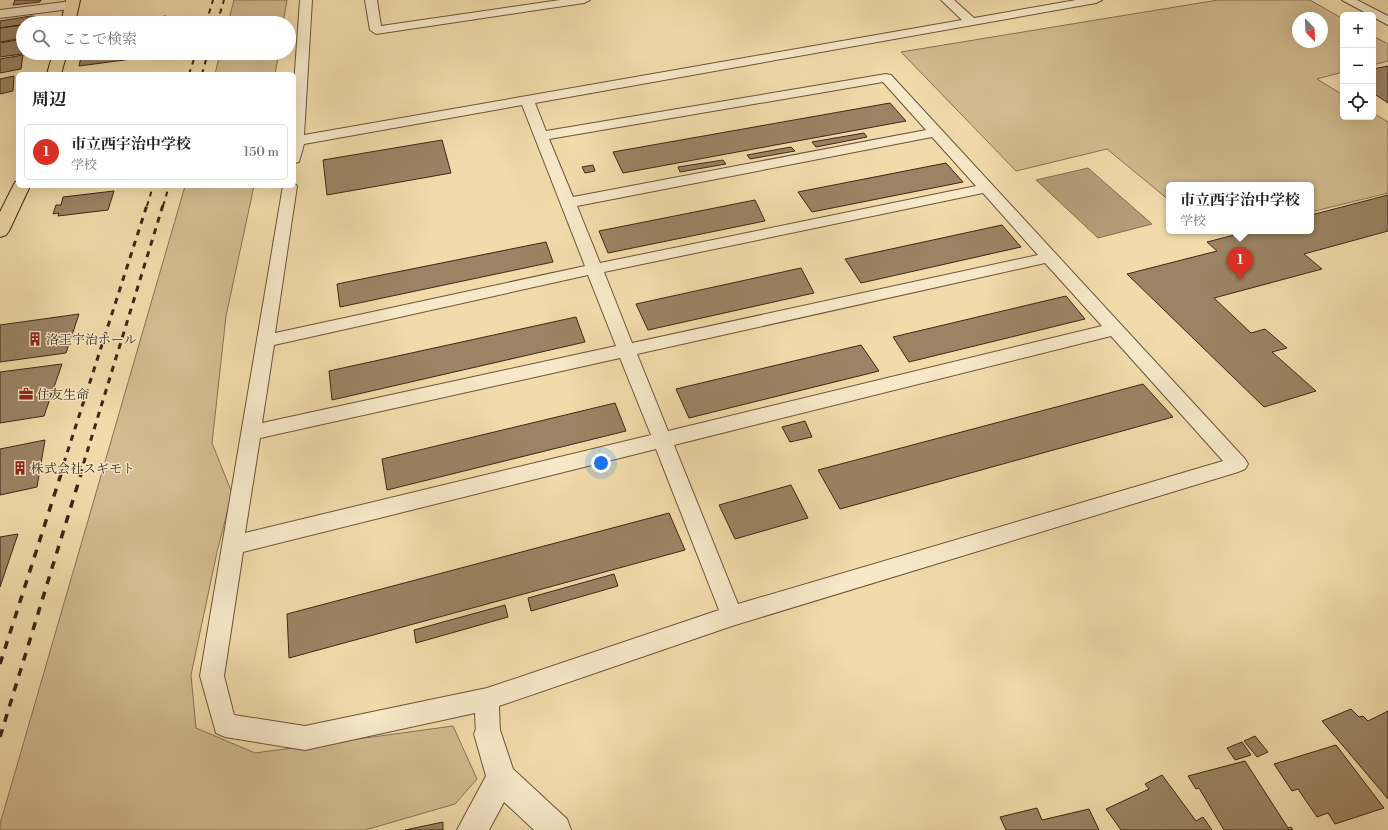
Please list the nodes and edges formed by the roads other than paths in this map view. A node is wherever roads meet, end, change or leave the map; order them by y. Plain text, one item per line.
1 (306, 0) edge
2 (372, 0) edge
3 (584, 0) edge
4 (947, 0) edge
5 (1096, 0) edge
6 (1348, 0) edge
7 (73, 2) edge
8 (0, 14) edge
9 (70, 16) edge
10 (1388, 21) edge
11 (971, 22) junction
12 (58, 60) edge
13 (55, 72) edge
14 (527, 100) junction
15 (936, 132) junction
16 (541, 136) junction
17 (297, 141) junction
18 (296, 147) edge
19 (20, 188) edge
20 (290, 188) edge
21 (987, 188) junction
22 (568, 203) junction
23 (0, 231) edge
24 (1050, 257) junction
25 (594, 269) junction
26 (1115, 329) junction
27 (265, 341) junction
28 (627, 351) junction
29 (251, 433) junction
30 (663, 441) junction
31 (233, 545) junction
32 (732, 616) junction
33 (487, 699) junction
34 (488, 734) joint
35 (501, 778) junction
36 (472, 830) edge
37 (556, 830) edge

1 - 17 lane
2 - 3 lane
4 - 11 lane
5 - 11 lane
6 - 10 lane
7 - 8 street
7 - 9 main road
11 - 14 lane
12 - 13 main road
14 - 16 lane
14 - 17 lane
15 - 16 lane
15 - 21 lane
15 - 22 lane
16 - 22 lane
17 - 18 lane
19 - 23 main road
20 - 27 lane
21 - 24 lane
21 - 25 lane
22 - 25 lane
24 - 26 lane
24 - 28 lane
25 - 27 lane
25 - 28 lane
26 - 30 lane
26 - 32 lane
27 - 29 lane
28 - 29 lane
28 - 30 lane
29 - 31 lane
30 - 31 lane
30 - 32 lane
31 - 33 lane
32 - 33 lane
33 - 34 lane
34 - 35 street
35 - 36 street
35 - 37 street

